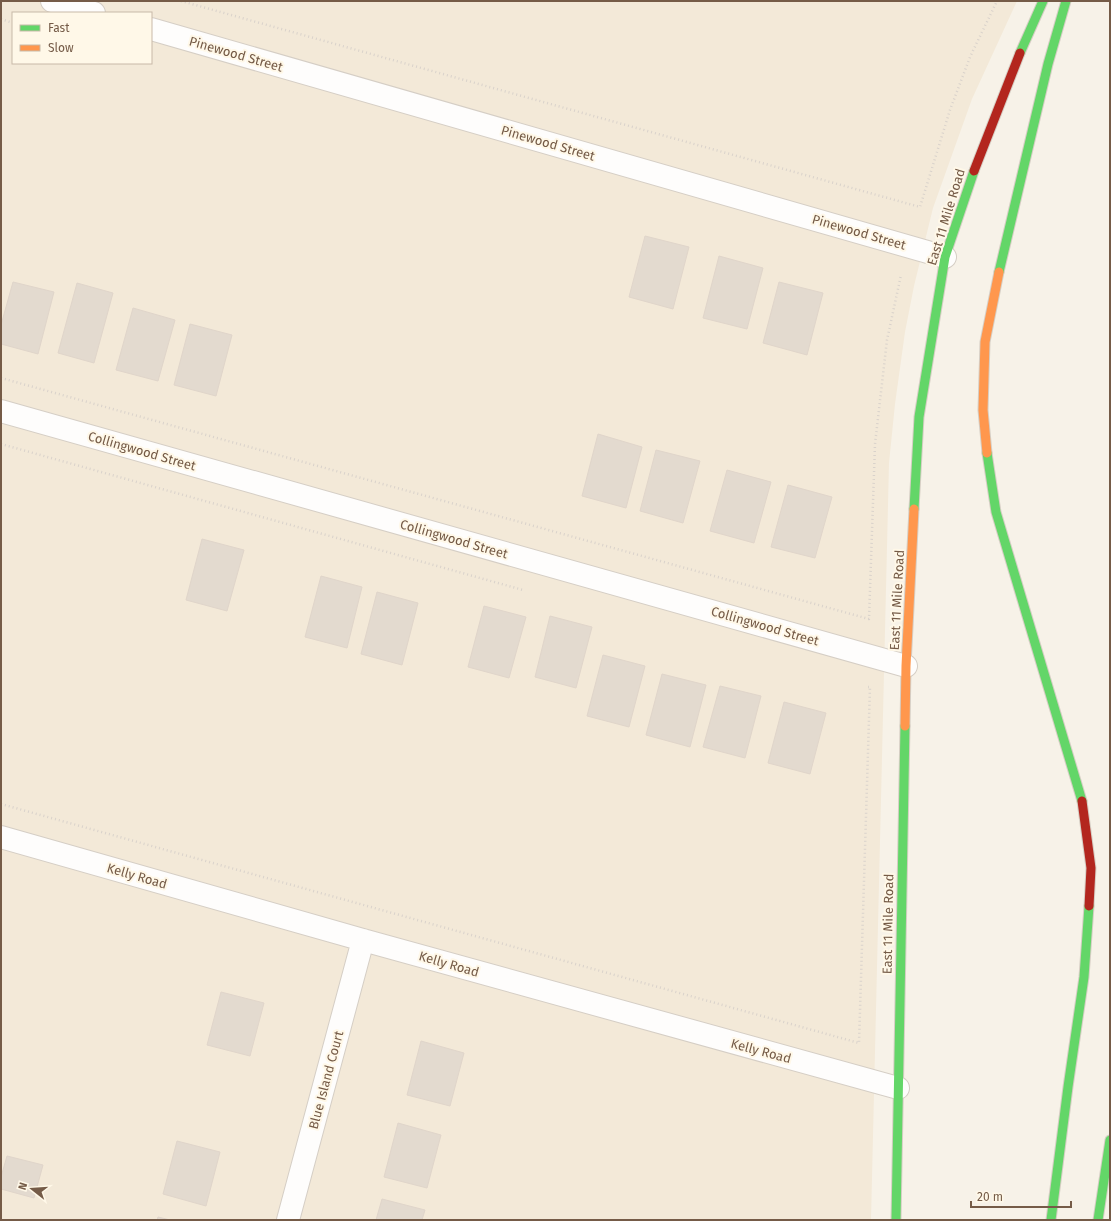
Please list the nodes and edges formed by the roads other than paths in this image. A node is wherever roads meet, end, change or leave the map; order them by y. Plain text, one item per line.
1 (52, 1) edge
2 (1042, 1) edge
3 (1066, 1) edge
4 (90, 12) edge
5 (152, 29) edge
6 (945, 257) junction
7 (1, 411) edge
8 (906, 666) junction
9 (1, 837) edge
10 (363, 940) junction
11 (898, 1088) junction
12 (1110, 1140) edge
13 (288, 1220) edge
14 (896, 1220) edge
15 (1051, 1220) edge
16 (1098, 1220) edge

1 - 4 street
2 - 6 main road, East 11 Mile Road
3 - 15 main road
5 - 6 street, Pinewood Street
6 - 8 main road, East 11 Mile Road
7 - 8 street, Collingwood Street
8 - 11 main road, East 11 Mile Road
9 - 10 street, Kelly Road
10 - 11 street, Kelly Road
10 - 13 street, Blue Island Court
11 - 14 main road, East 11 Mile Road
12 - 16 main road

